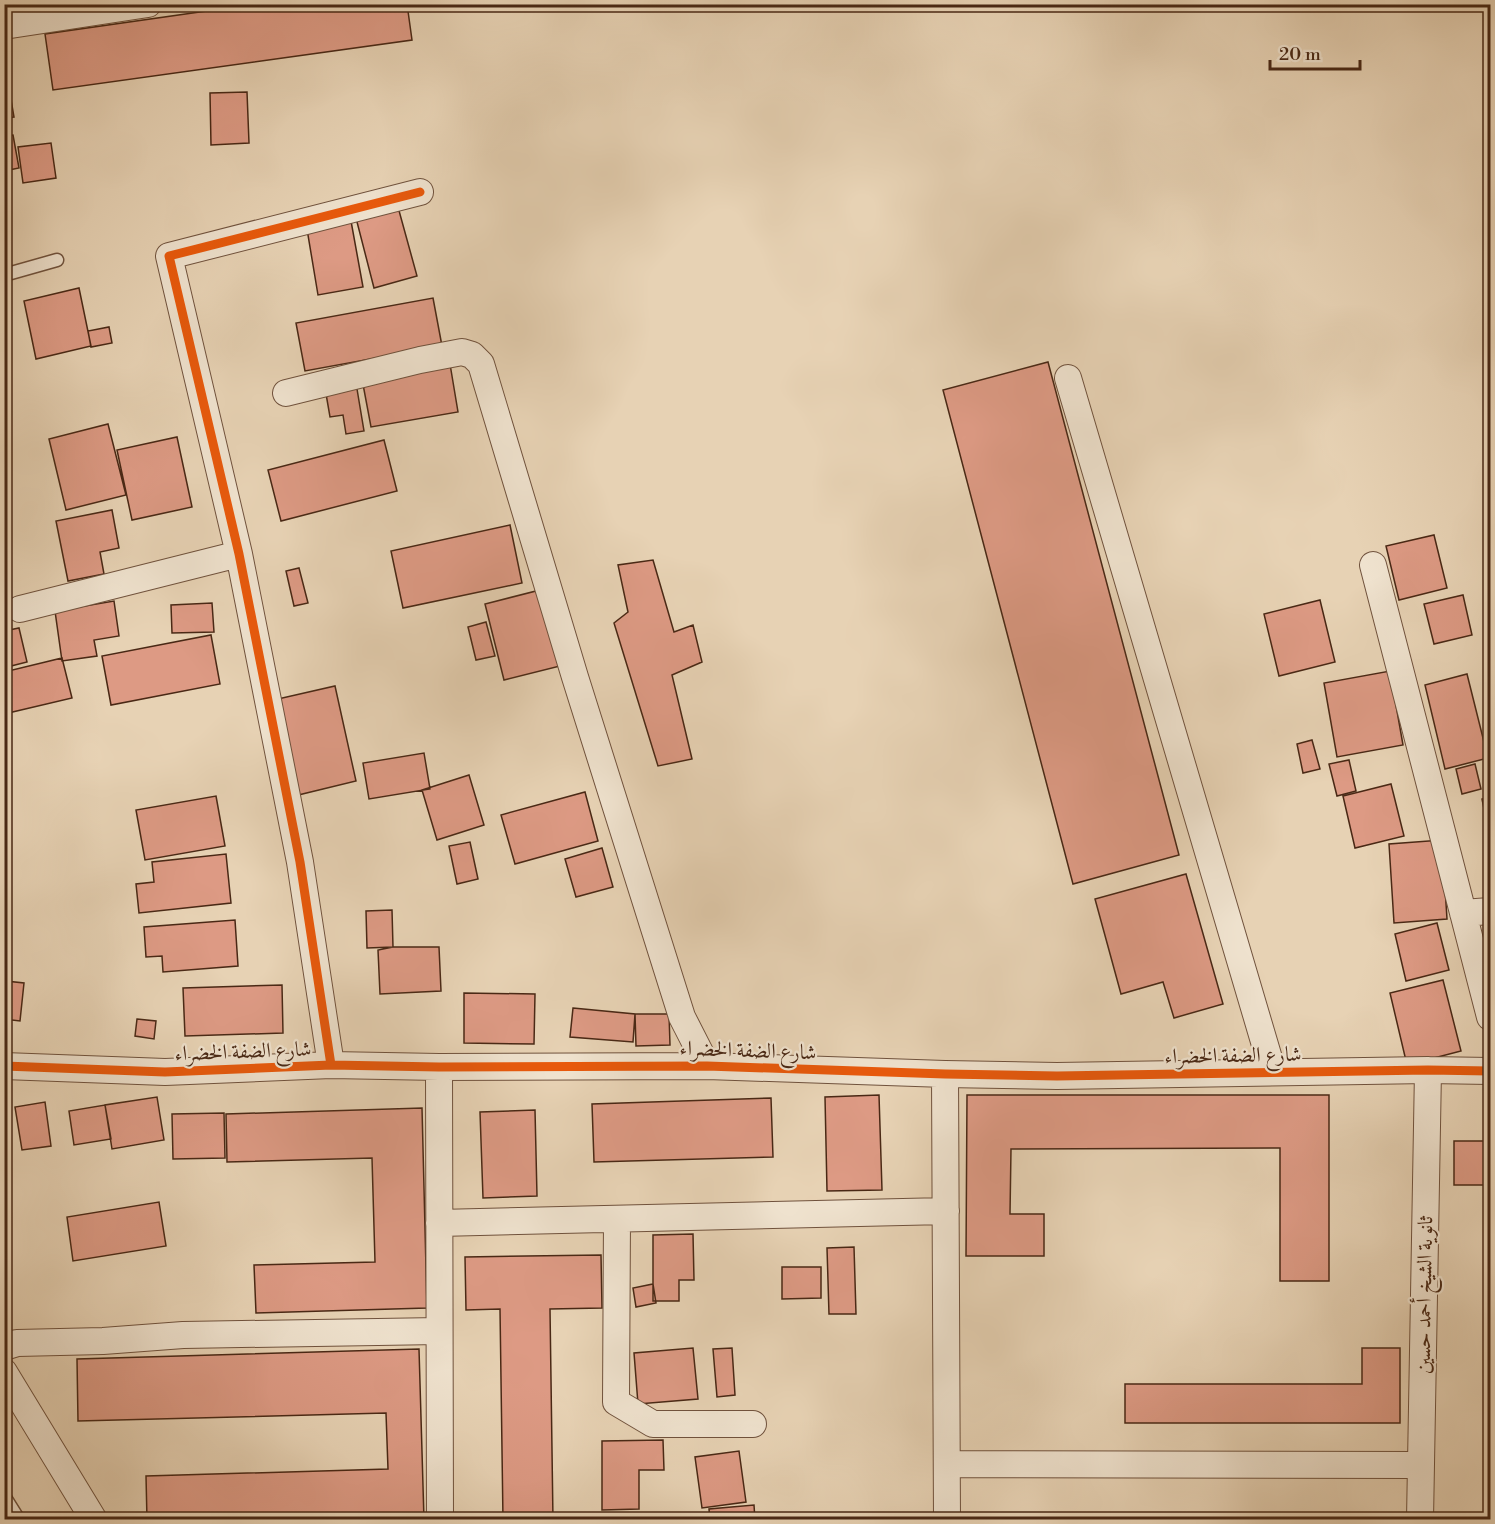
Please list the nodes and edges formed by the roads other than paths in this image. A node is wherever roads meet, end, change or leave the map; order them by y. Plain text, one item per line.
1 (148, 4) edge
2 (4, 26) edge
3 (420, 192) dead end
4 (57, 260) dead end
5 (4, 275) edge
6 (1068, 378) dead end
7 (286, 393) dead end
8 (239, 554) junction
9 (1373, 565) dead end
10 (20, 609) dead end
11 (1491, 911) edge
12 (1463, 913) junction
13 (1491, 1017) edge
14 (331, 1065) junction
15 (4, 1066) edge
16 (707, 1066) junction
17 (439, 1067) junction
18 (1428, 1070) junction
19 (1491, 1071) edge
20 (1273, 1072) junction
21 (945, 1074) junction
22 (946, 1211) junction
23 (617, 1219) junction
24 (439, 1223) junction
25 (439, 1331) junction
26 (4, 1347) edge
27 (4, 1372) edge
28 (753, 1424) dead end
29 (947, 1464) junction
30 (1421, 1465) junction
31 (4, 1496) edge
32 (19, 1520) edge
33 (94, 1520) edge
34 (440, 1520) edge
35 (947, 1520) edge
36 (1420, 1520) edge

1 - 2 street
3 - 8 street
4 - 5 lane
6 - 20 street
7 - 16 street
8 - 10 street
8 - 14 street
9 - 12 street
11 - 12 street
12 - 13 street
14 - 15 street, شارع الضفة الخضراء
14 - 17 street, شارع الضفة الخضراء
16 - 17 street, شارع الضفة الخضراء
16 - 21 street, شارع الضفة الخضراء
17 - 24 street
18 - 19 street, شارع الضفة الخضراء
18 - 20 street, شارع الضفة الخضراء
18 - 30 street, ثانوية الشيخ أحمد حسين
20 - 21 street, شارع الضفة الخضراء
21 - 22 street
22 - 23 street
22 - 29 street
23 - 24 street
23 - 28 street
24 - 25 street
25 - 26 street
25 - 34 street
27 - 33 street
29 - 30 street
29 - 35 street
30 - 36 street, ثانوية الشيخ أحمد حسين
31 - 32 lane

